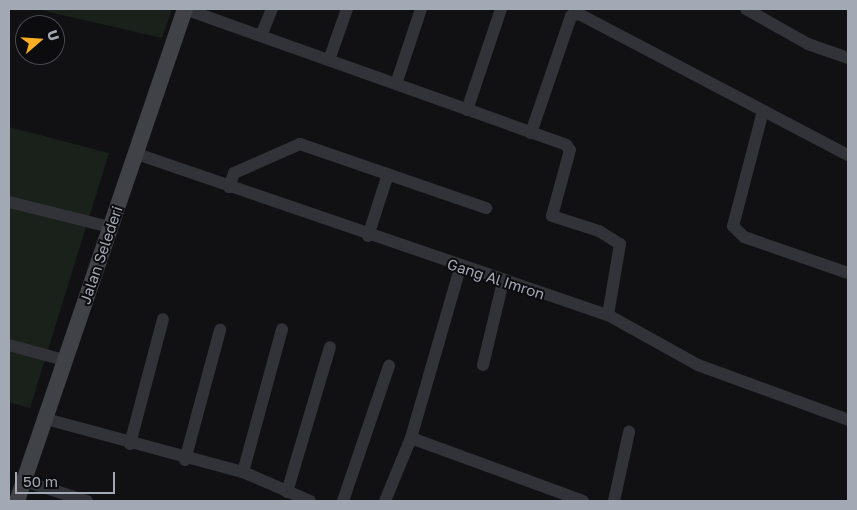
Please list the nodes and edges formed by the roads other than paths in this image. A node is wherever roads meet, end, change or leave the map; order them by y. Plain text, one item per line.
1 (185, 9) edge
2 (272, 9) edge
3 (347, 9) edge
4 (421, 9) edge
5 (501, 9) edge
6 (746, 9) edge
7 (262, 36) junction
8 (848, 58) edge
9 (329, 60) junction
10 (396, 84) junction
11 (467, 110) junction
12 (763, 111) junction
13 (531, 133) junction
14 (137, 154) junction
15 (848, 156) edge
16 (388, 174) junction
17 (229, 187) junction
18 (9, 202) edge
19 (486, 208) dead end
20 (110, 228) junction
21 (368, 236) junction
22 (460, 268) junction
23 (848, 273) edge
24 (504, 282) junction
25 (608, 316) junction
26 (163, 319) dead end
27 (282, 329) dead end
28 (220, 330) dead end
29 (9, 345) edge
30 (330, 347) dead end
31 (64, 360) junction
32 (483, 365) dead end
33 (390, 366) dead end
34 (46, 419) junction
35 (848, 420) edge
36 (629, 432) dead end
37 (410, 438) junction
38 (130, 444) junction
39 (185, 460) junction
40 (243, 472) junction
41 (24, 481) junction
42 (287, 492) junction
43 (17, 501) edge
44 (87, 501) edge
45 (310, 501) edge
46 (343, 501) edge
47 (385, 501) edge
48 (583, 501) edge
49 (614, 501) edge

1 - 7 street
1 - 14 street, Jalan Selederi
2 - 7 street
3 - 9 street
4 - 10 street
5 - 11 street
6 - 8 street
7 - 9 street
9 - 10 street
10 - 11 street
11 - 13 street
12 - 13 street
12 - 15 street
12 - 23 street
13 - 25 street
14 - 17 street, Gang Al Imron
14 - 20 street, Jalan Selederi
16 - 17 street
16 - 19 street
16 - 21 street
17 - 21 street, Gang Al Imron
18 - 20 street
20 - 31 street, Jalan Selederi
21 - 22 street, Gang Al Imron
22 - 24 street, Gang Al Imron
22 - 37 street
24 - 25 street, Gang Al Imron
24 - 32 street
25 - 35 street, Gang Al Imron
26 - 38 street
27 - 40 street
28 - 39 street
29 - 31 street
30 - 42 street
31 - 34 street, Jalan Selederi
33 - 46 street
34 - 38 street
34 - 41 street, Jalan Selederi
36 - 49 street
37 - 47 street
37 - 48 street
38 - 39 street
39 - 40 street
40 - 42 street
41 - 43 street, Jalan Selederi
41 - 44 street
42 - 45 street

